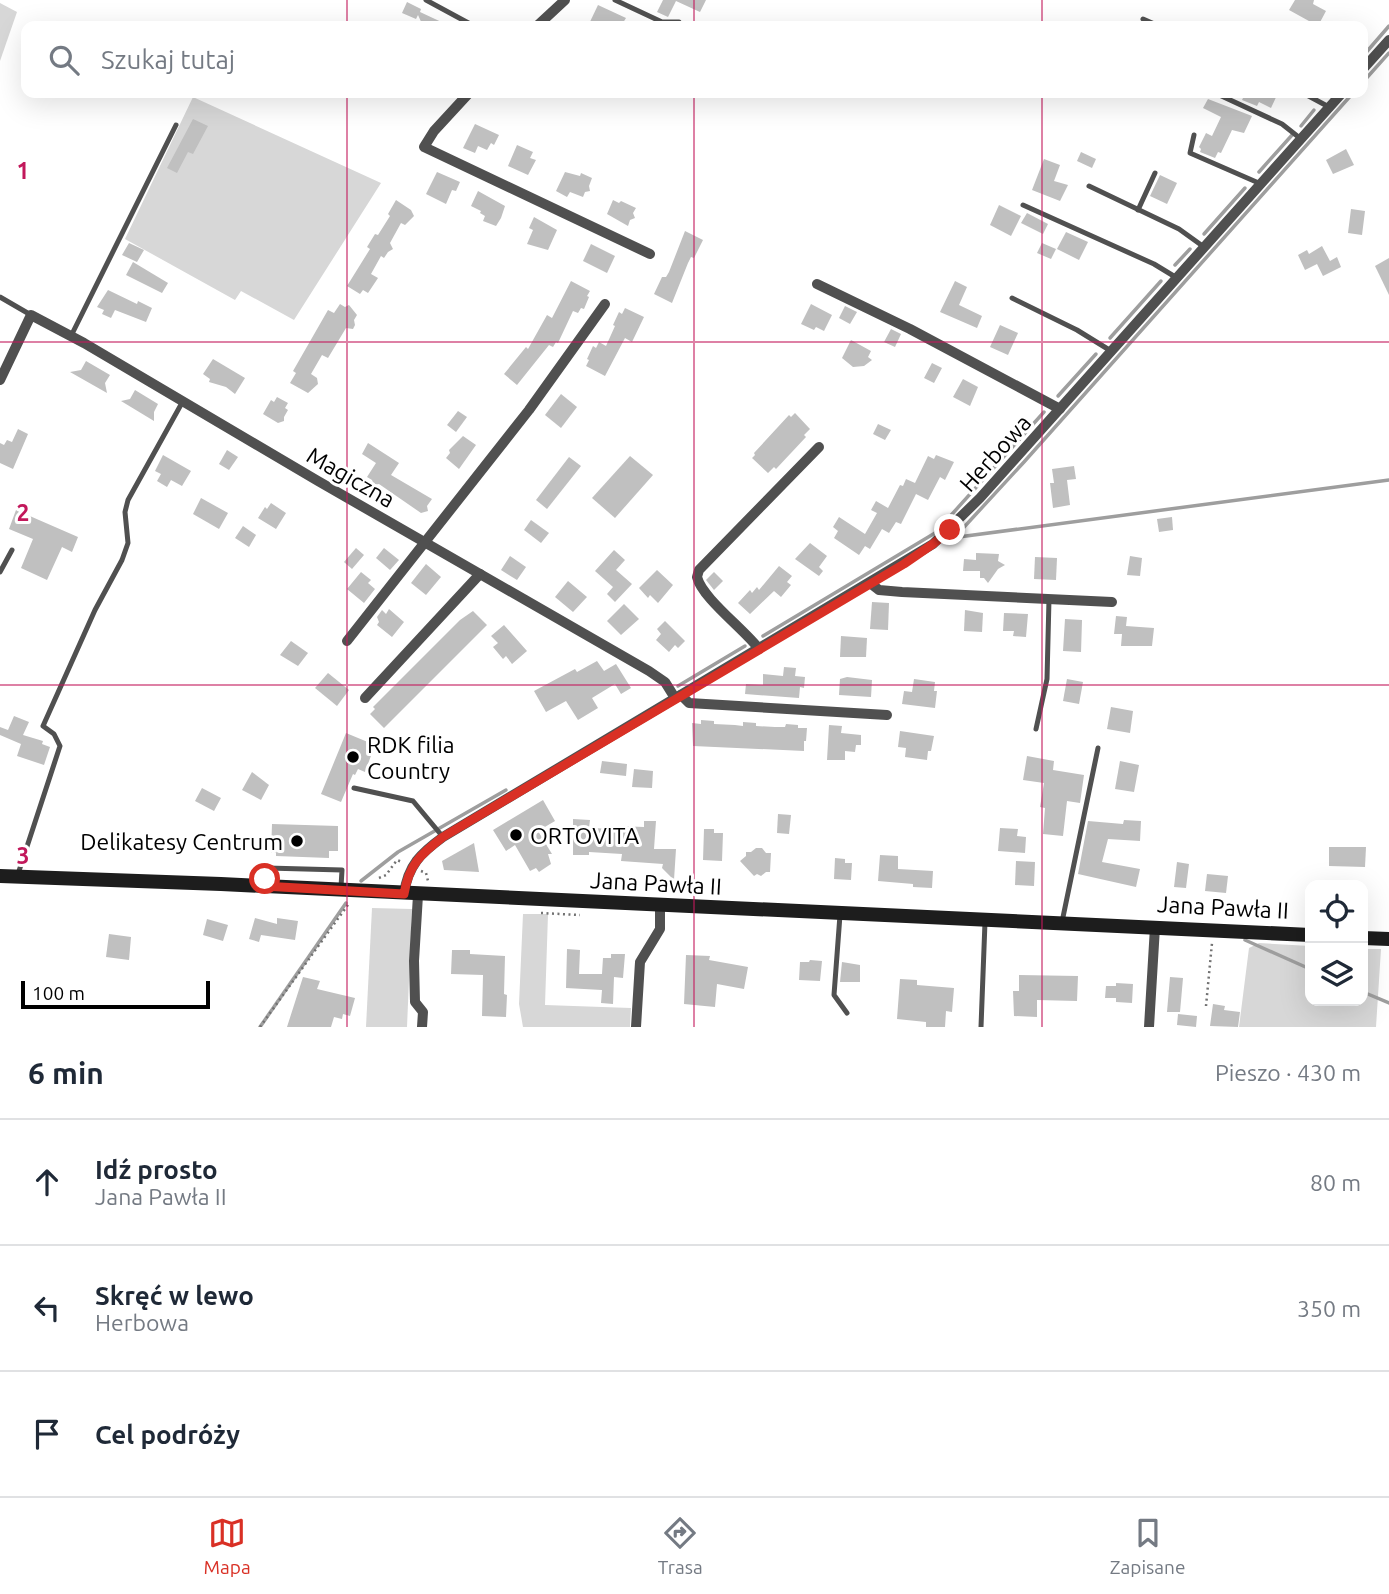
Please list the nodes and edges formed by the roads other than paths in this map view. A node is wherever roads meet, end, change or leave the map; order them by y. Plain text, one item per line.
1 (426, 0) edge
2 (565, 0) edge
3 (615, 0) edge
4 (1143, 19) dead end
5 (465, 21) edge
6 (542, 21) edge
7 (660, 21) edge
8 (1148, 21) edge
9 (1389, 40) edge
10 (1368, 63) edge
11 (464, 98) edge
12 (1226, 98) edge
13 (1312, 98) edge
14 (1337, 98) edge
15 (1329, 107) junction
16 (176, 125) dead end
17 (1194, 135) dead end
18 (1301, 139) junction
19 (1155, 173) dead end
20 (1261, 184) junction
21 (1089, 186) dead end
22 (1023, 205) dead end
23 (1138, 210) junction
24 (1204, 247) junction
25 (650, 254) dead end
26 (1177, 278) junction
27 (817, 284) dead end
28 (0, 297) edge
29 (1012, 298) dead end
30 (605, 304) dead end
31 (31, 315) junction
32 (71, 336) junction
33 (1111, 351) junction
34 (0, 380) edge
35 (183, 401) junction
36 (1060, 409) junction
37 (819, 447) dead end
38 (427, 543) junction
39 (12, 550) dead end
40 (0, 572) edge
41 (480, 574) junction
42 (870, 583) junction
43 (1049, 599) junction
44 (1112, 601) dead end
45 (347, 641) dead end
46 (759, 649) junction
47 (678, 697) junction
48 (365, 698) dead end
49 (887, 715) dead end
50 (1036, 729) dead end
51 (1098, 748) dead end
52 (354, 788) dead end
53 (443, 837) junction
54 (0, 876) edge
55 (17, 877) junction
56 (263, 886) junction
57 (411, 894) junction
58 (347, 895) junction
59 (660, 905) junction
60 (840, 915) junction
61 (985, 921) junction
62 (1062, 922) junction
63 (1155, 927) junction
64 (1305, 935) edge
65 (1368, 938) edge
66 (1389, 939) edge
67 (847, 1013) dead end
68 (422, 1027) edge
69 (636, 1027) edge
70 (981, 1027) edge
71 (1149, 1027) edge

1 - 5 lane
2 - 6 street
3 - 7 lane
4 - 8 lane
9 - 10 street
11 - 25 street
12 - 18 lane
13 - 15 lane
14 - 15 street, Herbowa
15 - 18 street, Herbowa
16 - 32 lane
17 - 20 lane
18 - 20 street, Herbowa
19 - 23 lane
20 - 24 street, Herbowa
21 - 23 lane
22 - 26 lane
23 - 24 lane
24 - 26 street, Herbowa
26 - 33 street, Herbowa
27 - 36 street
28 - 31 lane, Magiczna
29 - 33 lane
30 - 38 street
31 - 32 street, Magiczna
31 - 34 street
32 - 35 street, Magiczna
33 - 36 street, Herbowa
35 - 38 street, Magiczna
35 - 55 lane
36 - 42 street, Herbowa
37 - 46 street
38 - 41 street, Magiczna
38 - 45 street
39 - 40 lane
41 - 47 street, Magiczna
41 - 48 street
42 - 43 street
42 - 46 street, Herbowa
43 - 44 street
43 - 50 lane
46 - 47 street, Herbowa
47 - 49 street
47 - 53 street, Herbowa
51 - 62 lane
52 - 53 lane
53 - 57 street, Herbowa
54 - 55 street, Jana Pawła II
55 - 56 street, Jana Pawła II
56 - 58 street, Jana Pawła II
56 - 58 lane
57 - 58 street, Jana Pawła II
57 - 59 street, Jana Pawła II
57 - 68 street, Herbowa
59 - 60 street, Jana Pawła II
59 - 69 street
60 - 61 street, Jana Pawła II
60 - 67 lane
61 - 62 street, Jana Pawła II
61 - 70 lane
62 - 63 street, Jana Pawła II
63 - 64 street, Jana Pawła II
63 - 71 street
65 - 66 street

